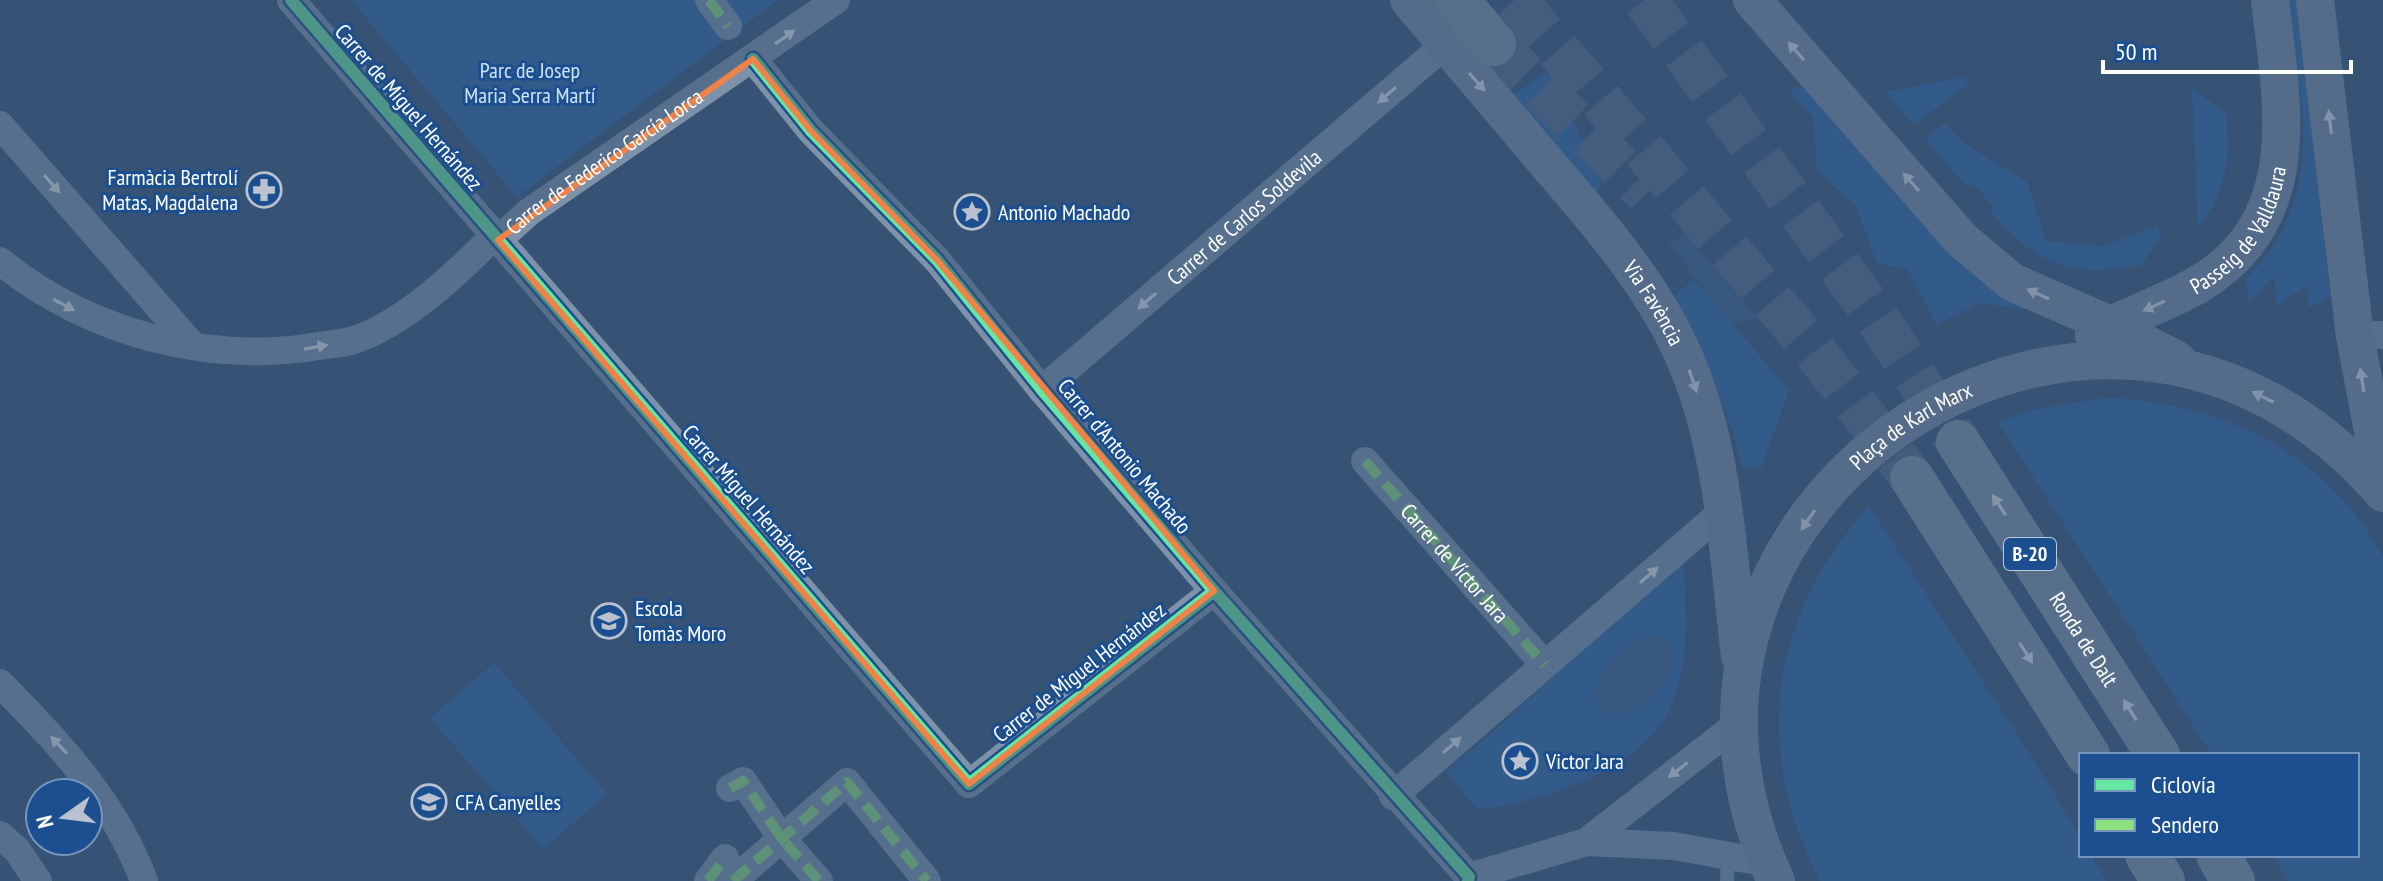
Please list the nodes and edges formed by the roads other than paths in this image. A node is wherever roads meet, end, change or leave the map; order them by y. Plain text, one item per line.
1 (291, 0) edge
2 (709, 0) edge
3 (836, 0) edge
4 (1409, 0) edge
5 (1457, 0) edge
6 (1752, 0) edge
7 (2270, 0) edge
8 (2315, 0) edge
9 (728, 26) dead end
10 (1446, 44) junction
11 (1494, 44) tunnel mouth
12 (753, 59) junction
13 (0, 125) edge
14 (498, 240) junction
15 (0, 261) edge
16 (2110, 325) junction
17 (2369, 336) edge
18 (192, 345) junction
19 (2043, 364) junction
20 (2197, 370) junction
21 (1042, 390) junction
22 (1958, 442) tunnel mouth
23 (1365, 461) dead end
24 (1912, 478) tunnel mouth
25 (2383, 484) edge
26 (2383, 493) edge
27 (1722, 512) junction
28 (1214, 591) junction
29 (1545, 665) junction
30 (1742, 678) junction
31 (0, 683) edge
32 (1740, 722) junction
33 (2087, 753) edge
34 (2157, 753) edge
35 (969, 784) joint
36 (730, 788) dead end
37 (1393, 796) junction
38 (0, 835) edge
39 (782, 839) junction
40 (1586, 842) junction
41 (2148, 857) edge
42 (2219, 857) edge
43 (1728, 868) edge
44 (729, 869) edge
45 (1772, 872) edge
46 (1469, 879) edge
47 (38, 881) edge
48 (144, 881) edge
49 (708, 881) edge
50 (819, 881) edge
51 (927, 881) edge
52 (2163, 881) edge
53 (2233, 881) edge

1 - 14 street, Carrer de Miguel Hernández
2 - 9 street
12 -> 3 street, Carrer de Federico García Lorca
4 - 10 main road, Via Favència
5 - 11 highway
16 -> 6 main road
7 -> 16 main road, Passeig de Valldaura
17 -> 8 main road
10 -> 21 street, Carrer de Carlos Soldevila
10 -> 27 main road, Via Favència
12 - 14 street, Carrer de Federico García Lorca
12 - 21 street, Carrer d'Antonio Machado
13 -> 18 street
18 -> 14 street, Carrer de Federico García Lorca
14 - 35 street, Carrer Miguel Hernández
15 -> 18 street, Carrer de Federico García Lorca
16 - 19 main road, Passeig de Valldaura
16 - 20 main road
25 -> 17 main road
19 - 20 main road, Plaça de Karl Marx
19 -> 30 main road, Plaça de Karl Marx
26 -> 20 main road, Plaça de Karl Marx
21 - 28 street, Carrer d'Antonio Machado
34 -> 22 highway, Ronda de Dalt / B-20
23 - 29 street, Carrer de Víctor Jara
24 -> 33 highway, B-20
29 -> 27 street
27 - 30 main road, Via Favència
28 - 35 street, Carrer de Miguel Hernández
28 - 37 street, Carrer d'Antonio Machado
37 -> 29 street
30 - 32 main road, Plaça de Karl Marx
48 -> 31 street
32 -> 40 street
32 - 45 main road, Plaça de Karl Marx
36 - 39 street
37 - 46 street, Carrer d'Antonio Machado
38 - 47 street
39 - 44 street
39 - 50 street
39 - 51 street
40 - 43 street
40 - 46 street
41 - 52 highway
42 - 53 highway
43 - 45 street
44 - 49 street

